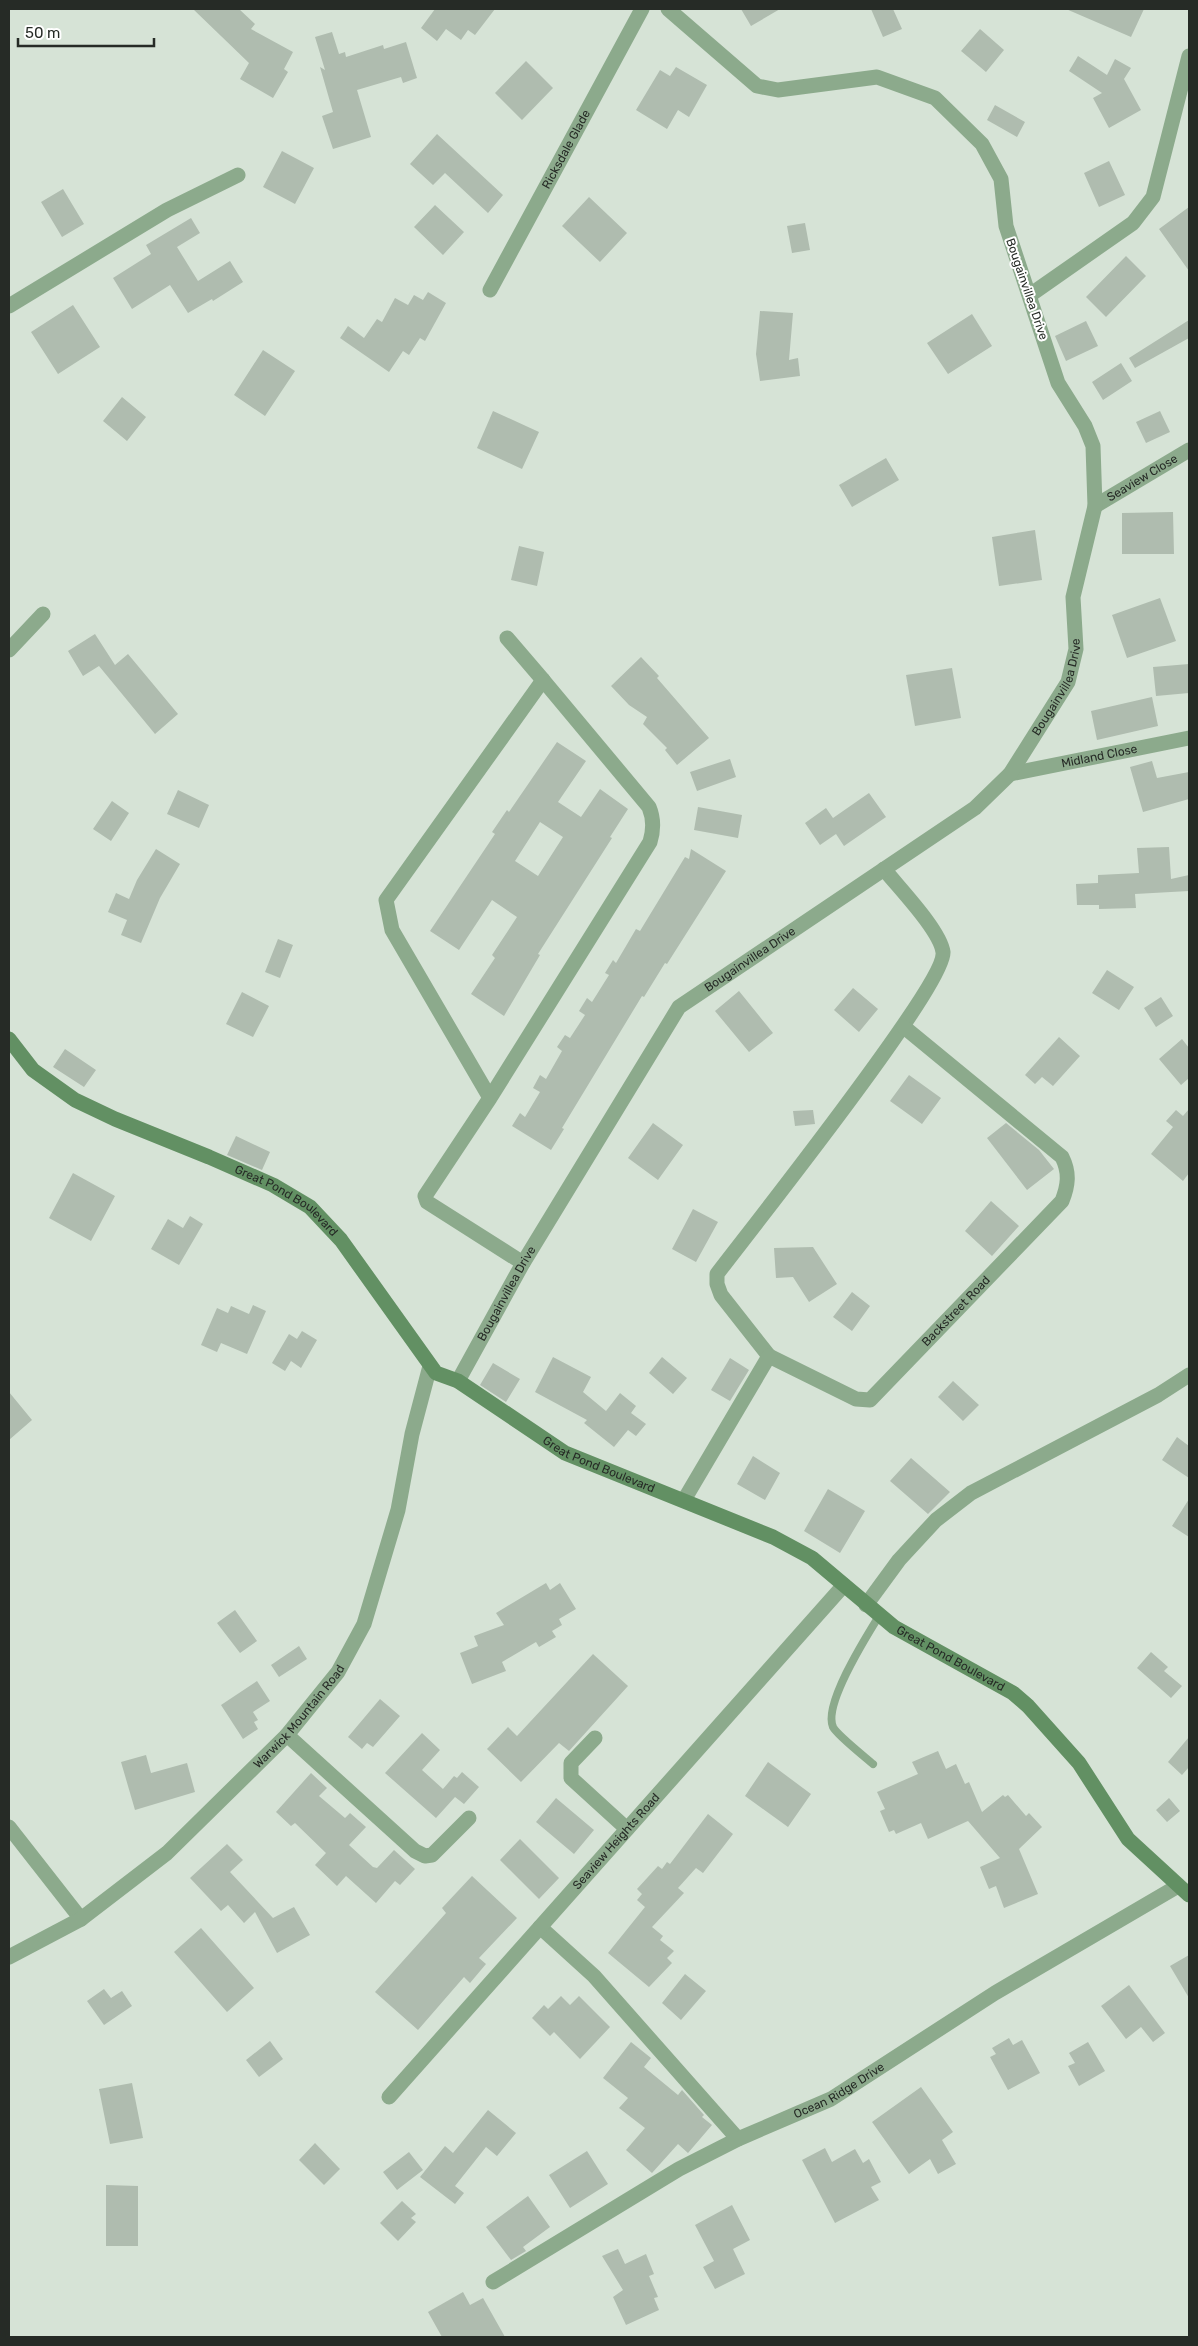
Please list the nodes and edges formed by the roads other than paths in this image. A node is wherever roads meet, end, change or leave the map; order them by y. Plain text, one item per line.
1 (642, 9) edge
2 (668, 9) edge
3 (1189, 56) edge
4 (238, 175) dead end
5 (490, 290) dead end
6 (1030, 295) junction
7 (9, 306) edge
8 (1189, 450) edge
9 (1095, 506) junction
10 (43, 614) dead end
11 (507, 638) dead end
12 (9, 650) edge
13 (543, 680) junction
14 (1189, 738) edge
15 (1010, 774) junction
16 (884, 869) junction
17 (904, 1027) junction
18 (9, 1039) edge
19 (490, 1098) junction
20 (523, 1263) junction
21 (769, 1356) junction
22 (430, 1366) junction
23 (1189, 1375) edge
24 (458, 1381) junction
25 (684, 1500) junction
26 (844, 1585) junction
27 (866, 1604) junction
28 (879, 1616) junction
29 (287, 1735) junction
30 (595, 1738) dead end
31 (873, 1764) dead end
32 (469, 1818) dead end
33 (9, 1827) edge
34 (627, 1829) junction
35 (1183, 1891) edge
36 (81, 1919) junction
37 (540, 1927) junction
38 (9, 1957) edge
39 (389, 2097) dead end
40 (738, 2139) junction
41 (493, 2282) dead end

1 - 5 street, Ricksdale Glade
2 - 6 street, Bougainvillea Drive
3 - 6 street
4 - 7 street
6 - 9 street, Bougainvillea Drive
8 - 9 street, Seaview Close
9 - 15 street, Bougainvillea Drive
10 - 12 street
11 - 13 street
13 - 19 street
13 - 19 street
14 - 15 street, Midland Close
15 - 16 street, Bougainvillea Drive
16 - 17 street
16 - 20 street, Bougainvillea Drive
17 - 21 street
17 - 21 street, Backstreet Road
18 - 22 street, Great Pond Boulevard
19 - 20 street
20 - 24 street, Bougainvillea Drive
21 - 25 street
22 - 24 street, Great Pond Boulevard
22 - 29 street, Warwick Mountain Road
23 - 27 street
24 - 25 street, Great Pond Boulevard
25 - 26 street, Great Pond Boulevard
26 - 27 street, Great Pond Boulevard
26 - 34 street, Seaview Heights Road
27 - 28 street, Great Pond Boulevard
28 - 31 lane
28 - 35 street, Great Pond Boulevard
29 - 32 street
29 - 36 street, Warwick Mountain Road
30 - 34 street
33 - 36 street
34 - 37 street, Seaview Heights Road
35 - 40 street, Ocean Ridge Drive
36 - 38 street, Warwick Mountain Road
37 - 39 street, Seaview Heights Road
37 - 40 street
40 - 41 street, Ocean Ridge Drive

